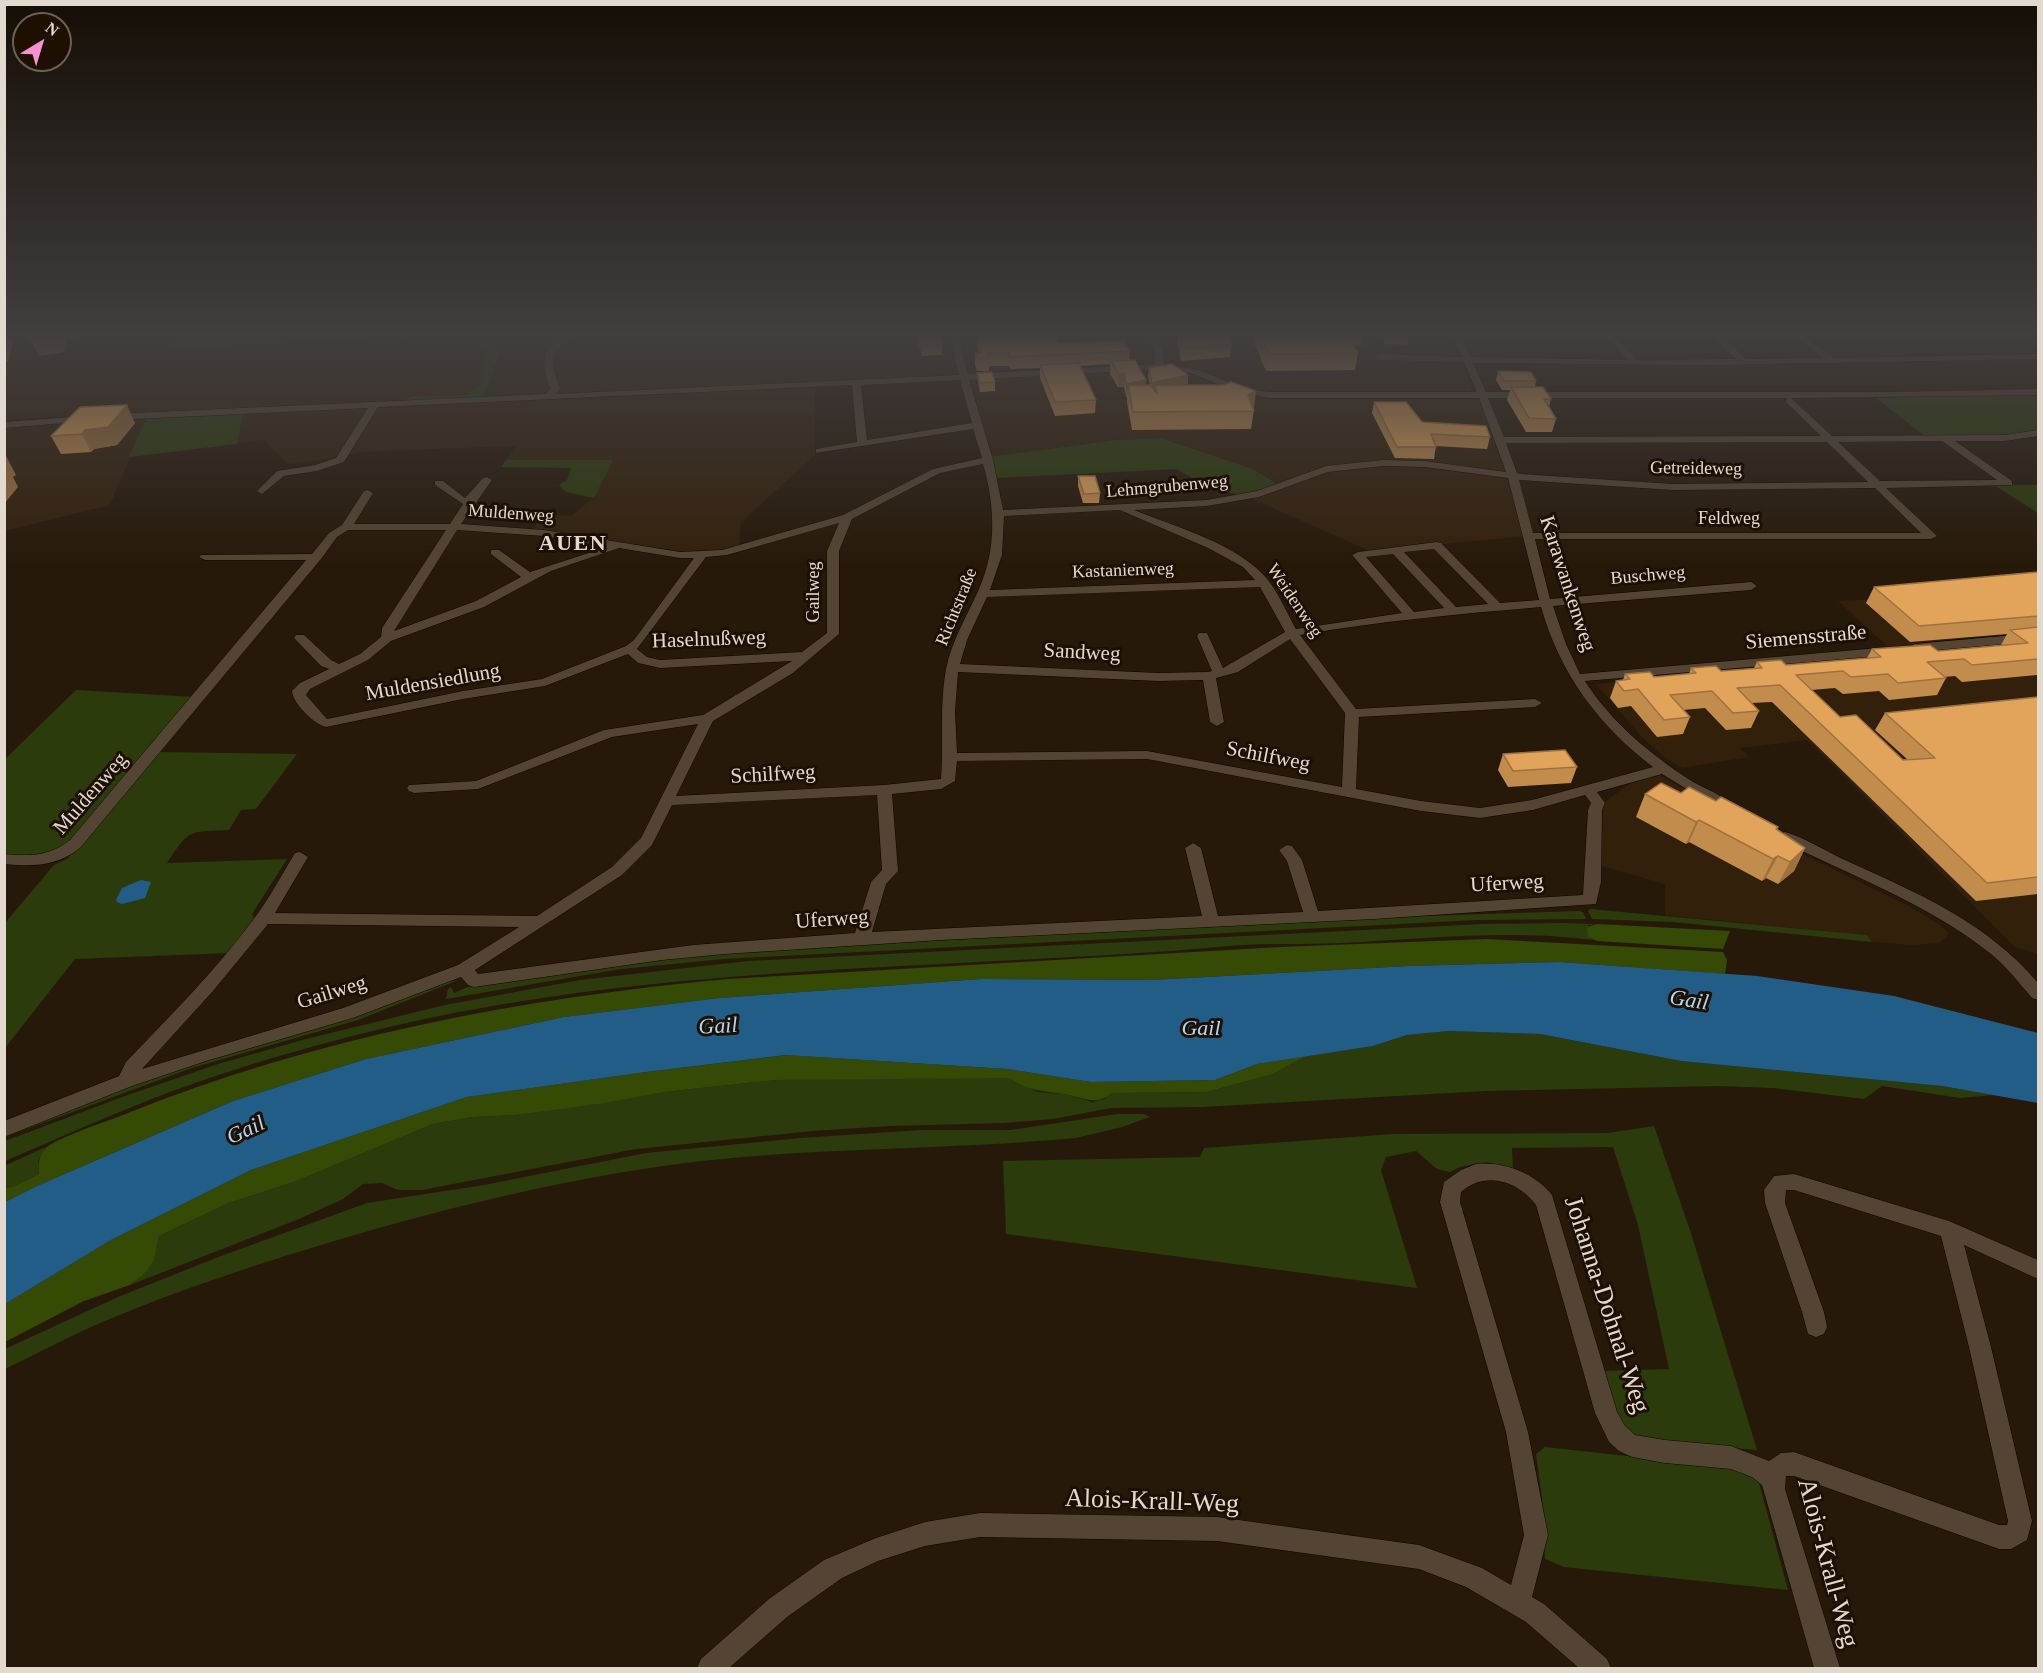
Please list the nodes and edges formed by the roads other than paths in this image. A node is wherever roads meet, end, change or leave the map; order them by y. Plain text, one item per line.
1 (262, 411) edge
2 (371, 411) edge
3 (859, 411) edge
4 (973, 411) edge
5 (1488, 411) edge
6 (1801, 411) edge
7 (4, 425) edge
8 (977, 425) junction
9 (2038, 433) edge
10 (1831, 438) junction
11 (1945, 439) junction
12 (1500, 440) junction
13 (862, 444) junction
14 (820, 452) dead end
15 (988, 460) junction
16 (1512, 476) junction
17 (487, 480) dead end
18 (439, 483) dead end
19 (1880, 486) junction
20 (262, 491) dead end
21 (368, 493) dead end
22 (471, 501) junction
23 (1119, 508) junction
24 (1000, 513) junction
25 (847, 517) junction
26 (346, 526) junction
27 (454, 527) junction
28 (1528, 536) junction
29 (617, 544) junction
30 (1396, 550) junction
31 (495, 552) dead end
32 (702, 555) junction
33 (205, 557) dead end
34 (317, 557) junction
35 (530, 577) junction
36 (1263, 583) junction
37 (1751, 586) dead end
38 (984, 594) junction
39 (1547, 604) junction
40 (1497, 607) junction
41 (1454, 611) junction
42 (1410, 615) junction
43 (1292, 633) junction
44 (1203, 636) dead end
45 (2038, 637) edge
46 (300, 638) dead end
47 (387, 638) junction
48 (630, 649) junction
49 (807, 656) junction
50 (953, 668) junction
51 (338, 669) junction
52 (1214, 675) junction
53 (1576, 678) junction
54 (1535, 703) dead end
55 (1352, 713) junction
56 (707, 719) junction
57 (1217, 722) dead end
58 (950, 757) junction
59 (1662, 769) junction
60 (414, 788) dead end
61 (884, 790) junction
62 (1589, 790) junction
63 (1350, 793) junction
64 (665, 801) junction
65 (1742, 815) edge
66 (1770, 830) edge
67 (1193, 848) dead end
68 (1287, 850) dead end
69 (300, 857) dead end
70 (4, 859) edge
71 (1312, 916) junction
72 (263, 918) junction
73 (1211, 921) junction
74 (540, 922) junction
75 (863, 939) junction
76 (464, 969) junction
77 (2038, 994) edge
78 (126, 1081) junction
79 (4, 1129) edge
80 (1950, 1232) junction
81 (2038, 1269) edge
82 (1816, 1327) dead end
83 (1774, 1476) junction
84 (1518, 1602) junction
85 (710, 1668) edge
86 (1598, 1668) edge
87 (1827, 1668) edge

1 - 7 street
2 - 20 street
3 - 13 street
4 - 8 street, Richtstraße
5 - 12 street, Karawankenweg
6 - 10 street
8 - 13 street
8 - 15 street, Richtstraße
9 - 11 street
10 - 11 street
10 - 12 street
10 - 19 street
11 - 19 street, Getreideweg
12 - 16 street, Karawankenweg
13 - 14 street
15 - 24 street, Richtstraße
15 - 25 street
16 - 19 street, Getreideweg
16 - 23 street, Lehmgrubenweg
16 - 28 street, Karawankenweg
17 - 22 street, Muldensiedlung
18 - 22 street
19 - 28 street, Feldweg
21 - 26 street, Muldenweg
22 - 27 street, Muldensiedlung
23 - 24 street, Lehmgrubenweg
23 - 36 street, Weidenweg
24 - 38 street, Richtstraße
25 - 32 street, Muldenweg
25 - 49 street, Gailweg
26 - 27 street, Muldenweg
26 - 34 street, Muldenweg
27 - 29 street, Muldenweg
27 - 47 street, Muldensiedlung
28 - 39 street, Karawankenweg
29 - 32 street, Muldenweg
29 - 35 street, Muldensiedlung
30 - 40 street
30 - 41 street
30 - 42 street
31 - 35 street
32 - 48 street, Haselnußweg
33 - 34 street
34 - 70 street, Muldenweg
35 - 47 street, Muldensiedlung
36 - 38 street, Kastanienweg
36 - 43 street, Weidenweg
37 - 39 street, Buschweg
38 - 50 street, Richtstraße
39 - 40 street, Sandweg
39 - 53 street, Karawankenweg
40 - 41 street, Sandweg
41 - 42 street, Sandweg
42 - 43 street, Sandweg
43 - 52 street, Sandweg
43 - 55 street, Weidenweg
44 - 52 street
45 - 53 street, Siemensstraße
46 - 51 street, Muldensiedlung
47 - 51 street, Muldensiedlung
48 - 49 street, Haselnußweg
48 - 51 street, Muldensiedlung
49 - 56 street, Gailweg
50 - 52 street, Sandweg
50 - 58 street, Richtstraße
52 - 57 street
53 - 59 street, Karawankenweg
54 - 55 street
55 - 63 street
56 - 60 street, Gailweg
56 - 64 street, Gailweg
58 - 61 street, Schilfweg
58 - 63 street, Schilfweg
59 - 62 street, Schilfweg
59 - 65 street, Karawankenweg
61 - 64 street, Schilfweg
61 - 75 street
62 - 63 street, Schilfweg
62 - 71 street, Uferweg
64 - 74 street, Gailweg
66 - 77 street
67 - 73 street
68 - 71 street
69 - 72 street
71 - 73 street, Uferweg
72 - 74 street
72 - 78 street
73 - 75 street, Uferweg
74 - 76 street, Gailweg
75 - 76 street, Uferweg
76 - 78 street, Gailweg
78 - 79 street, Gailweg
80 - 81 street
80 - 82 street
80 - 83 street
83 - 84 street, Johanna-Dohnal-Weg
83 - 87 street, Alois-Krall-Weg
84 - 85 street, Alois-Krall-Weg
84 - 86 street, Alois-Krall-Weg

